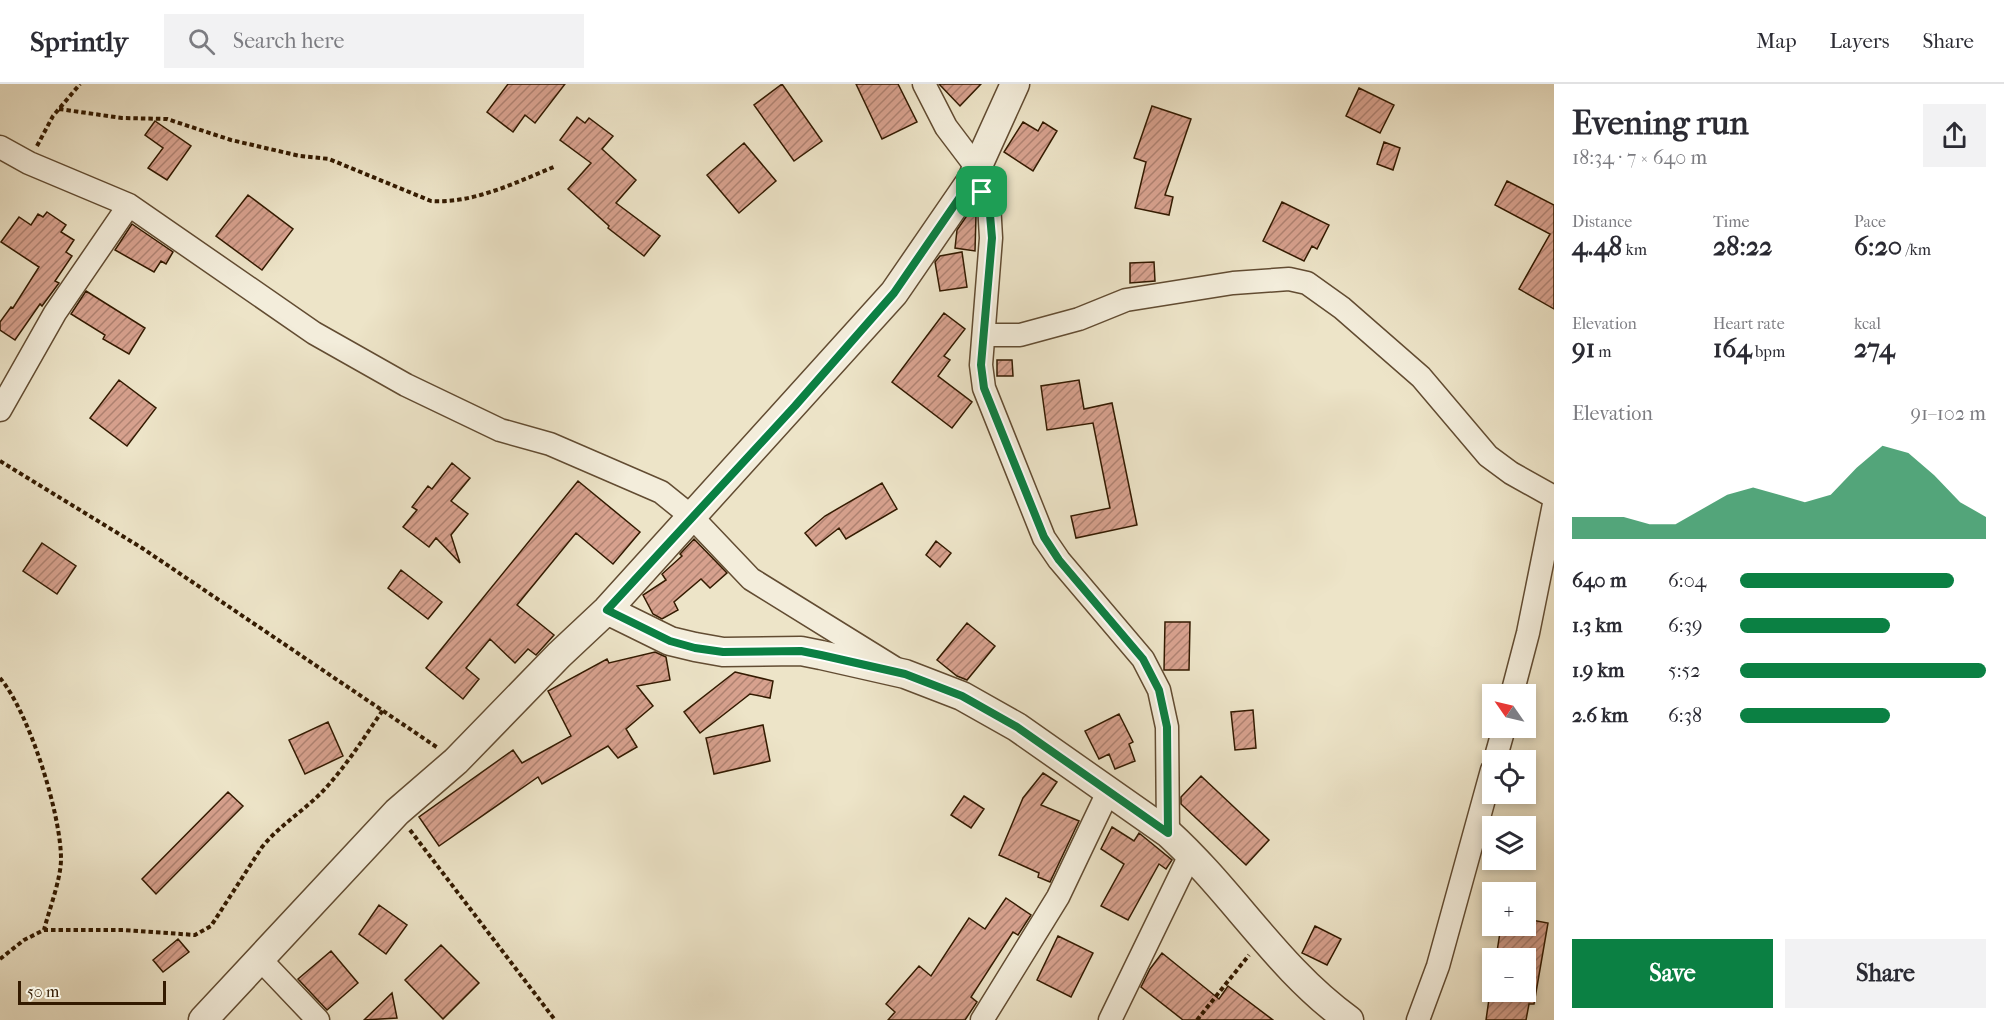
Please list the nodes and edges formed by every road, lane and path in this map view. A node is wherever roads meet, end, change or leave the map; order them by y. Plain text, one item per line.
1 (80, 84) edge
2 (924, 84) edge
3 (1015, 84) edge
4 (59, 109) junction
5 (0, 147) edge
6 (29, 163) junction
7 (556, 166) dead end
8 (974, 175) junction
9 (129, 205) junction
10 (985, 335) junction
11 (0, 410) edge
12 (0, 460) edge
13 (1554, 497) edge
14 (692, 517) junction
15 (1553, 518) edge
16 (607, 610) junction
17 (905, 674) junction
18 (0, 678) edge
19 (1514, 684) edge
20 (383, 710) junction
21 (456, 761) junction
22 (1109, 790) junction
23 (1483, 804) edge
24 (397, 812) junction
25 (1168, 833) junction
26 (1191, 854) junction
27 (44, 930) junction
28 (1264, 937) junction
29 (0, 959) edge
30 (260, 959) junction
31 (203, 1020) edge
32 (318, 1020) edge
33 (555, 1020) edge
34 (982, 1020) edge
35 (1110, 1020) edge
36 (1197, 1020) edge
37 (1349, 1020) edge
38 (1418, 1020) edge

1 - 4 path
2 - 8 street
3 - 8 street
4 - 6 path
4 - 7 path
5 - 6 street
6 - 9 street
8 - 10 street
8 - 14 street
9 - 11 street
9 - 14 street
10 - 13 street
10 - 25 street
12 - 20 path
14 - 16 street
14 - 17 street
15 - 19 street
16 - 17 street
16 - 21 street
17 - 22 street
18 - 27 path
20 - 21 path
20 - 27 path
21 - 24 street
22 - 25 street
22 - 34 street
23 - 38 street
24 - 30 street
24 - 33 path
25 - 26 street
26 - 28 street
26 - 35 street
27 - 29 path
28 - 36 path
28 - 37 street
30 - 31 street
30 - 32 street

